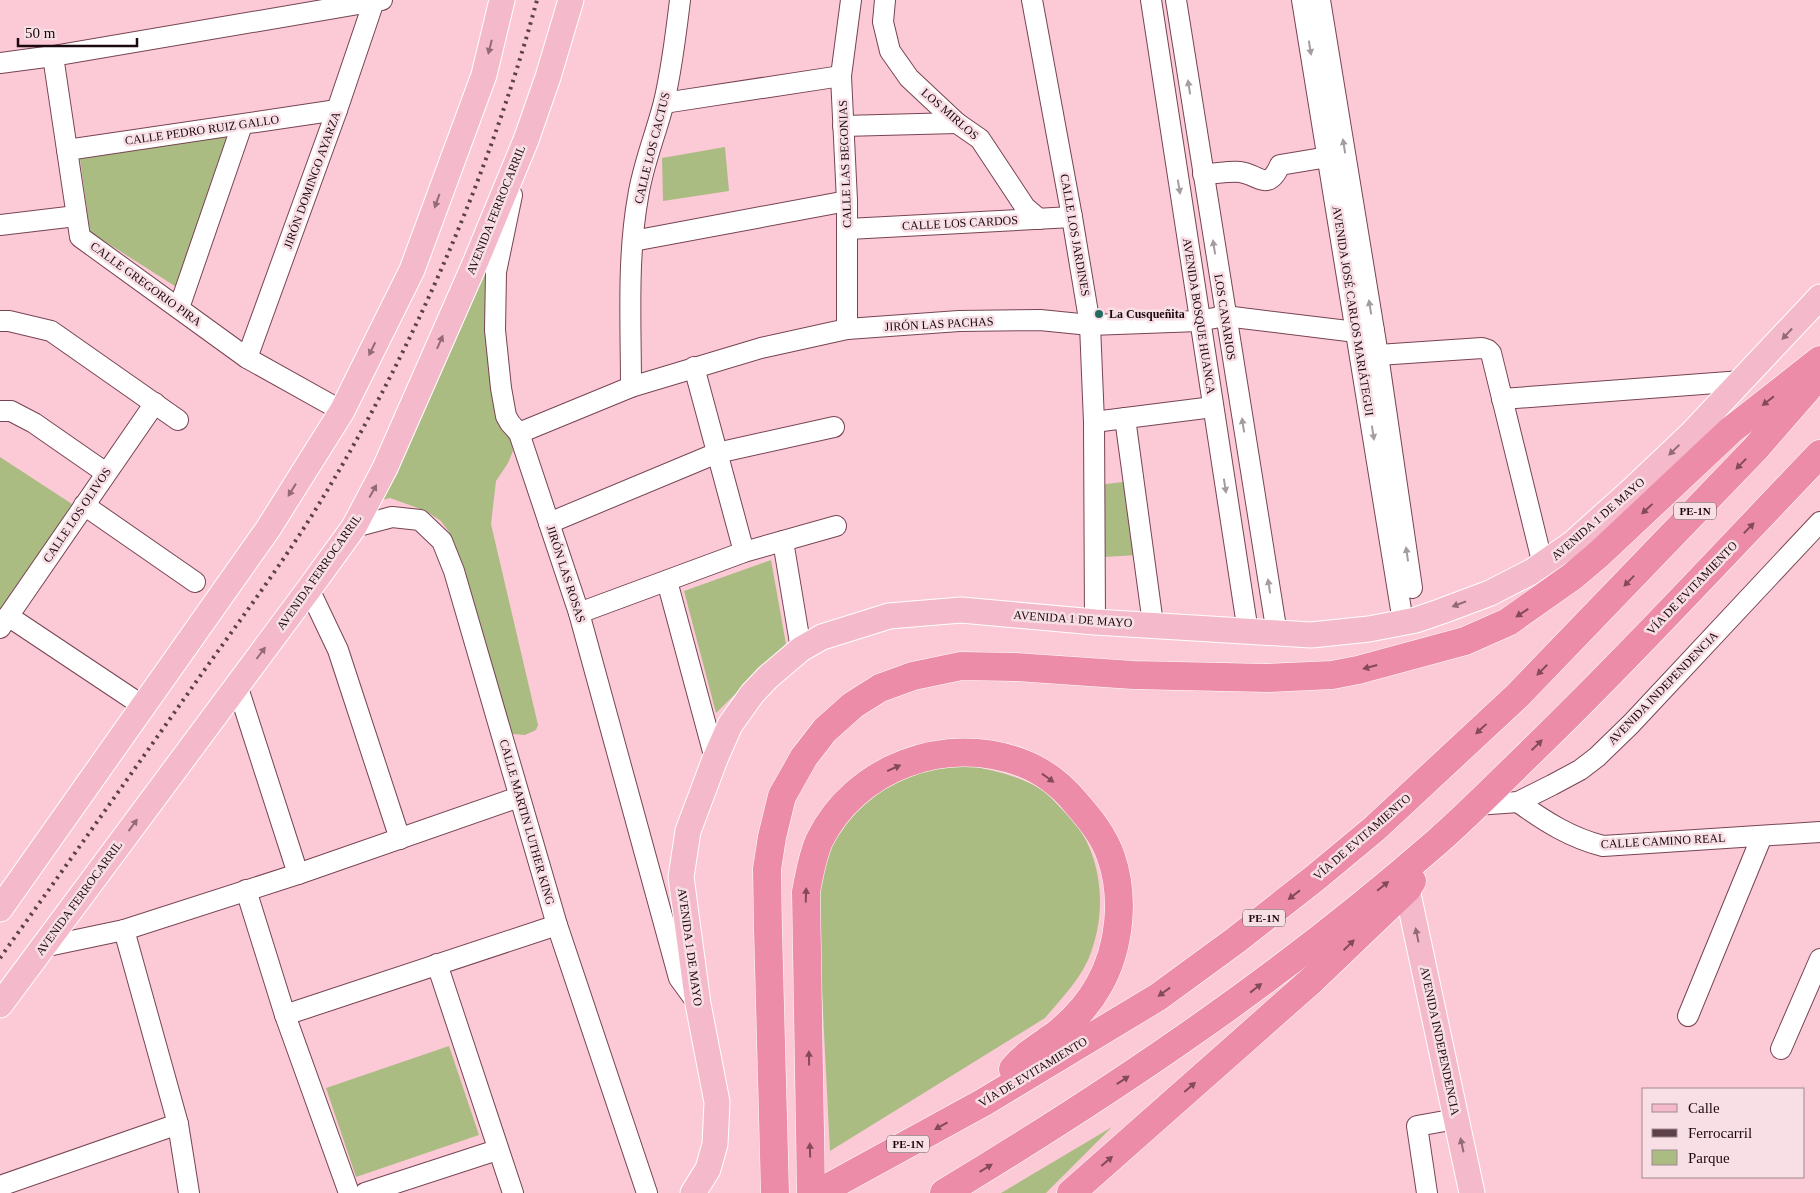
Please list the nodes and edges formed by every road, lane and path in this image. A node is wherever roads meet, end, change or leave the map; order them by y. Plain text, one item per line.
1 (378, 0) edge
2 (502, 0) edge
3 (571, 0) edge
4 (680, 0) edge
5 (851, 0) edge
6 (885, 0) edge
7 (1032, 0) edge
8 (1151, 0) edge
9 (1176, 0) edge
10 (1302, 0) edge
11 (1320, 0) edge
12 (54, 56) junction
13 (0, 63) edge
14 (841, 76) junction
15 (664, 103) junction
16 (337, 110) junction
17 (957, 122) junction
18 (242, 124) junction
19 (843, 126) junction
20 (526, 140) junction
21 (1198, 145) junction
22 (1173, 148) junction
23 (67, 150) junction
24 (1328, 157) junction
25 (1203, 174) junction
26 (847, 202) junction
27 (76, 216) junction
28 (1072, 217) junction
29 (1039, 219) junction
30 (0, 225) edge
31 (848, 229) junction
32 (633, 241) junction
33 (1820, 297) edge
34 (180, 308) junction
35 (1225, 316) junction
36 (0, 321) edge
37 (1199, 321) junction
38 (1090, 324) junction
39 (847, 328) junction
40 (1365, 332) junction
41 (1378, 355) junction
42 (247, 358) junction
43 (1820, 360) edge
44 (694, 367) junction
45 (1820, 375) edge
46 (1742, 382) junction
47 (631, 387) junction
48 (1502, 399) junction
49 (155, 403) junction
50 (1213, 407) junction
51 (0, 411) edge
52 (342, 411) junction
53 (1125, 418) junction
54 (178, 420) dead end
55 (1094, 422) junction
56 (834, 427) dead end
57 (520, 433) junction
58 (717, 453) junction
59 (1820, 454) edge
60 (106, 473) junction
61 (84, 505) junction
62 (1820, 522) edge
63 (549, 523) junction
64 (836, 526) dead end
65 (354, 527) junction
66 (783, 541) junction
67 (744, 552) junction
68 (1543, 565) junction
69 (667, 581) junction
70 (195, 582) dead end
71 (309, 589) junction
72 (579, 613) junction
73 (1410, 621) junction
74 (4, 622) edge
75 (1095, 622) junction
76 (1153, 624) junction
77 (1248, 632) junction
78 (1277, 634) junction
79 (801, 649) junction
80 (237, 685) junction
81 (143, 706) junction
82 (715, 759) junction
83 (519, 797) junction
84 (1518, 802) junction
85 (1476, 805) junction
86 (1820, 832) edge
87 (1762, 836) junction
88 (400, 839) junction
89 (1439, 840) junction
90 (298, 874) junction
91 (1407, 889) junction
92 (246, 890) junction
93 (0, 909) edge
94 (557, 925) junction
95 (124, 930) junction
96 (43, 946) junction
97 (1820, 959) edge
98 (437, 964) junction
99 (698, 1004) junction
100 (0, 1005) edge
101 (285, 1015) junction
102 (1688, 1016) dead end
103 (1781, 1049) dead end
104 (984, 1102) junction
105 (1456, 1119) junction
106 (178, 1124) junction
107 (498, 1150) junction
108 (0, 1186) edge
109 (189, 1193) edge
110 (349, 1193) edge
111 (365, 1193) edge
112 (513, 1193) edge
113 (647, 1193) edge
114 (693, 1193) edge
115 (775, 1193) edge
116 (811, 1193) edge
117 (818, 1193) edge
118 (944, 1193) edge
119 (1071, 1193) edge
120 (1428, 1193) edge
121 (1472, 1193) edge

1 - 12 street
1 - 16 street, JIRÓN DOMINGO AYARZA
2 -> 52 main road
3 - 20 main road, AVENIDA FERROCARRIL
4 - 15 street, CALLE LOS CACTUS
5 - 14 street, CALLE LAS BEGONIAS
6 - 17 street, LOS MIRLOS
7 - 28 street, CALLE LOS JARDINES
8 - 22 street, AVENIDA BOSQUE HUANCA
21 -> 9 street, LOS CANARIOS
10 -> 24 street, AVENIDA JOSÉ CARLOS MARIÁTEGUI
40 -> 11 street, AVENIDA JOSÉ CARLOS MARIÁTEGUI
12 - 13 street
12 - 23 street, CALLE GREGORIO PIRA
14 - 15 street
14 - 19 street, CALLE LAS BEGONIAS
15 - 32 street, CALLE LOS CACTUS
16 - 18 street, CALLE PEDRO RUIZ GALLO
16 - 42 street, JIRÓN DOMINGO AYARZA
17 - 19 street
17 - 29 street, LOS MIRLOS
18 - 23 street, CALLE PEDRO RUIZ GALLO
18 - 34 street
19 - 26 street, CALLE LAS BEGONIAS
20 - 57 street, JIRÓN LAS ROSAS
65 -> 20 main road, AVENIDA FERROCARRIL
21 - 22 street
21 - 25 street, LOS CANARIOS
22 -> 37 street, AVENIDA BOSQUE HUANCA
23 - 27 street, CALLE GREGORIO PIRA
24 - 25 street
24 - 40 street, AVENIDA JOSÉ CARLOS MARIÁTEGUI
35 -> 25 street, LOS CANARIOS
26 - 31 street, CALLE LAS BEGONIAS
26 - 32 street
27 - 30 street
27 - 34 street, CALLE GREGORIO PIRA
28 - 29 street, CALLE LOS CARDOS
28 - 38 street, CALLE LOS JARDINES
29 - 31 street, CALLE LOS CARDOS
31 - 39 street, CALLE LAS BEGONIAS
32 - 47 street, CALLE LOS CACTUS
33 -> 46 main road, AVENIDA 1 DE MAYO
34 - 42 street, CALLE GREGORIO PIRA
35 - 37 street, JIRÓN LAS PACHAS
35 - 40 street, JIRÓN LAS PACHAS
78 -> 35 street, LOS CANARIOS
36 - 49 street
37 - 38 street, JIRÓN LAS PACHAS
37 - 50 street, AVENIDA BOSQUE HUANCA
38 - 39 street, JIRÓN LAS PACHAS
38 - 55 street, CALLE LOS JARDINES
39 - 44 street, JIRÓN LAS PACHAS
40 - 41 street, AVENIDA JOSÉ CARLOS MARIÁTEGUI
40 -> 73 street, AVENIDA JOSÉ CARLOS MARIÁTEGUI
41 - 48 street
73 -> 41 street, AVENIDA JOSÉ CARLOS MARIÁTEGUI
42 - 52 street, CALLE GREGORIO PIRA
43 -> 115 highway
44 - 47 street, JIRÓN LAS PACHAS
44 - 58 street
45 -> 104 highway, VÍA DE EVITAMIENTO / PE-1N
46 - 48 street
46 -> 68 main road, AVENIDA 1 DE MAYO
47 - 57 street, JIRÓN LAS PACHAS
48 - 68 street
49 - 54 street
49 - 60 street, CALLE LOS OLIVOS
50 - 53 street
50 -> 77 street, AVENIDA BOSQUE HUANCA
51 - 60 street
52 -> 81 main road
53 - 55 street
53 - 76 street
55 - 75 street, CALLE LOS JARDINES
56 - 58 street
57 - 63 street, JIRÓN LAS ROSAS
58 - 63 street
58 - 67 street
85 -> 59 highway, VÍA DE EVITAMIENTO
60 - 61 street, CALLE LOS OLIVOS
61 - 70 street
61 - 74 street, CALLE LOS OLIVOS
62 - 84 street, AVENIDA INDEPENDENCIA
63 - 72 street, JIRÓN LAS ROSAS
64 - 66 street
65 - 71 main road, AVENIDA FERROCARRIL
65 - 83 street, CALLE MARTIN LUTHER KING
66 - 67 street
66 - 79 street
67 - 69 street
68 -> 73 main road, AVENIDA 1 DE MAYO
69 - 72 street
69 - 82 street
80 -> 71 main road, AVENIDA FERROCARRIL
71 - 88 street
72 - 99 street, JIRÓN LAS ROSAS
73 - 78 main road, AVENIDA 1 DE MAYO
74 - 81 street
75 - 76 main road, AVENIDA 1 DE MAYO
75 - 79 main road, AVENIDA 1 DE MAYO
76 - 77 main road, AVENIDA 1 DE MAYO
77 - 78 main road, AVENIDA 1 DE MAYO
79 - 82 main road, AVENIDA 1 DE MAYO
80 - 90 street
96 -> 80 main road, AVENIDA FERROCARRIL
81 - 93 main road
82 - 99 main road, AVENIDA 1 DE MAYO
83 - 88 street
83 - 94 street, CALLE MARTIN LUTHER KING
84 - 85 street, AVENIDA INDEPENDENCIA
84 - 87 street, CALLE CAMINO REAL
85 - 89 highway, VÍA DE EVITAMIENTO
86 - 87 street, CALLE CAMINO REAL
87 - 102 street
88 - 90 street
89 - 91 highway
118 -> 89 highway, VÍA DE EVITAMIENTO
90 - 92 street
105 -> 91 main road, AVENIDA INDEPENDENCIA
119 -> 91 highway
92 - 95 street
92 - 101 street
94 - 98 street
94 - 113 street, CALLE MARTIN LUTHER KING
95 - 96 street
95 - 106 street
96 - 100 main road, AVENIDA FERROCARRIL
97 - 103 street
98 - 101 street
98 - 107 street
99 - 114 main road, AVENIDA 1 DE MAYO
101 - 110 street
116 -> 104 highway
104 -> 117 highway, VÍA DE EVITAMIENTO / PE-1N
105 - 120 street
121 -> 105 main road, AVENIDA INDEPENDENCIA
106 - 108 street
106 - 109 street
107 - 111 street
107 - 112 street

